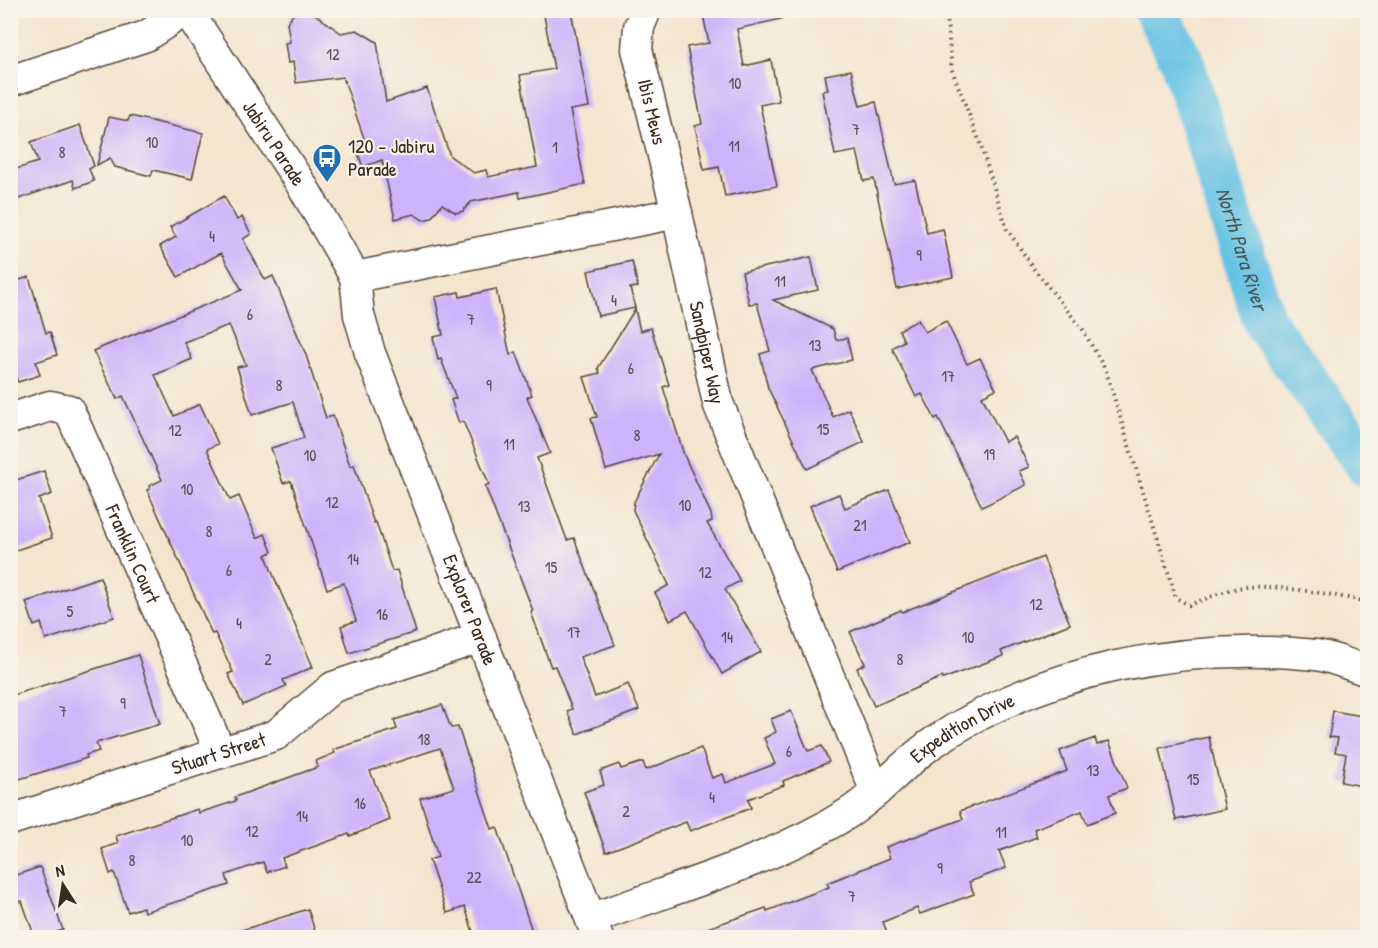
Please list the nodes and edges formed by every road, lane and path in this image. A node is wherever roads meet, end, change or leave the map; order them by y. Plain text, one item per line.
1 (187, 10) edge
2 (646, 10) edge
3 (946, 10) edge
4 (10, 81) edge
5 (677, 213) junction
6 (355, 278) junction
7 (10, 419) edge
8 (1368, 602) edge
9 (481, 637) junction
10 (1368, 671) edge
11 (221, 753) junction
12 (876, 792) junction
13 (10, 820) edge
14 (595, 928) edge

1 - 4 street
1 - 6 street, Jabiru Parade
2 - 5 street, Ibis Mews
3 - 8 path
5 - 6 street
5 - 12 street, Sandpiper Way
6 - 9 street, Explorer Parade
7 - 11 street, Franklin Court
9 - 11 street, Stuart Street
9 - 14 street, Explorer Parade
10 - 12 street, Expedition Drive
11 - 13 street, Stuart Street
12 - 14 street, Expedition Drive

